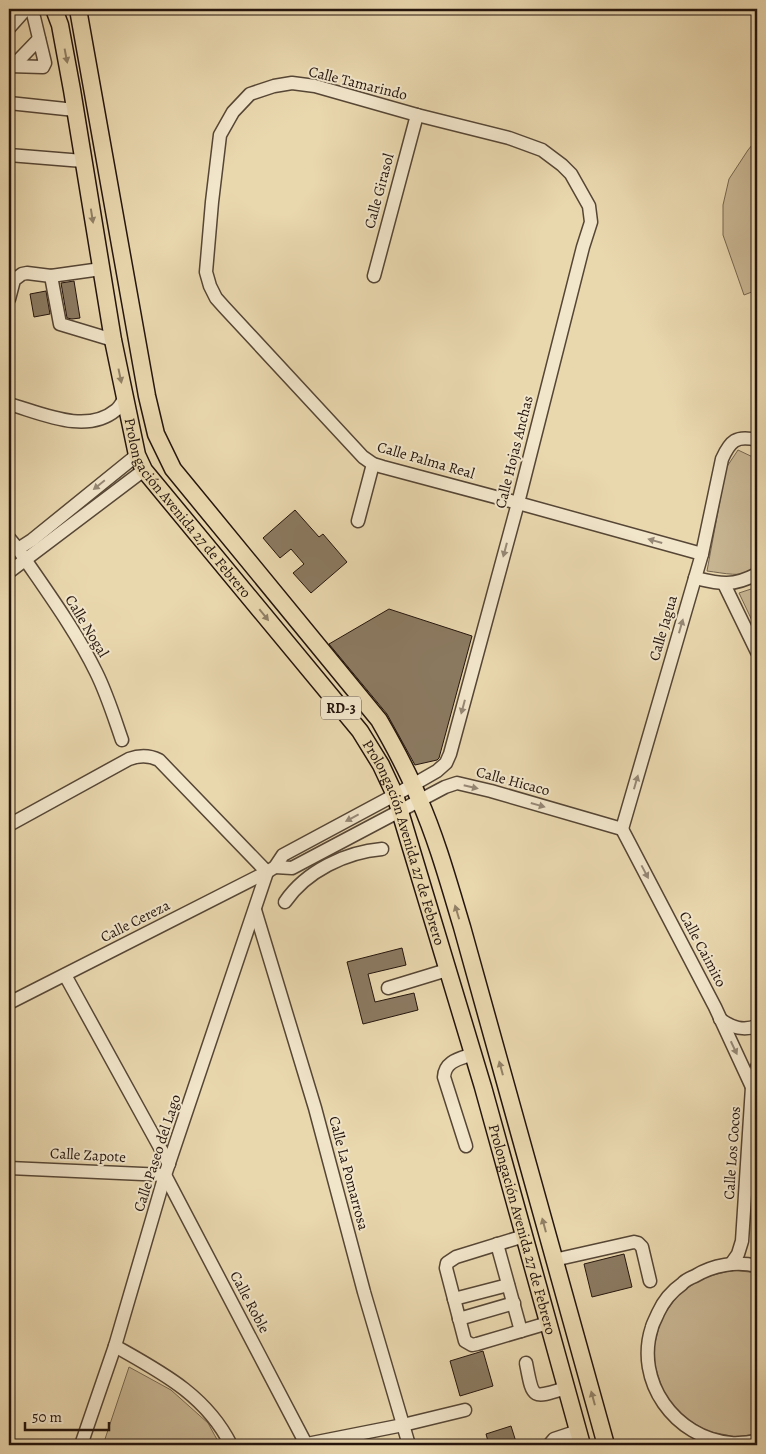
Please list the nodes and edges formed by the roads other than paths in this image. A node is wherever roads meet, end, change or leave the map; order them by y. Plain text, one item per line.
1 (26, 9) edge
2 (32, 9) edge
3 (54, 9) edge
4 (78, 9) edge
5 (9, 28) edge
6 (39, 39) junction
7 (11, 66) edge
8 (9, 103) edge
9 (75, 110) junction
10 (417, 115) junction
11 (9, 155) edge
12 (83, 161) junction
13 (562, 164) joint
14 (101, 269) junction
15 (51, 276) junction
16 (374, 276) dead end
17 (210, 286) joint
18 (9, 299) edge
19 (113, 340) junction
20 (125, 398) junction
21 (9, 404) edge
22 (757, 440) edge
23 (137, 455) junction
24 (373, 464) junction
25 (144, 470) junction
26 (518, 503) junction
27 (358, 521) dead end
28 (9, 538) edge
29 (22, 554) junction
30 (702, 554) junction
31 (9, 572) edge
32 (757, 574) edge
33 (694, 578) junction
34 (724, 584) junction
35 (757, 652) edge
36 (122, 740) dead end
37 (437, 771) junction
38 (413, 785) junction
39 (445, 787) junction
40 (395, 795) junction
41 (420, 801) junction
42 (400, 811) junction
43 (9, 826) edge
44 (622, 829) junction
45 (382, 849) dead end
46 (324, 851) junction
47 (330, 863) junction
48 (271, 870) junction
49 (285, 902) dead end
50 (255, 910) junction
51 (448, 970) junction
52 (65, 975) junction
53 (388, 988) dead end
54 (9, 1003) edge
55 (720, 1019) junction
56 (757, 1026) edge
57 (473, 1054) junction
58 (757, 1067) edge
59 (752, 1087) junction
60 (466, 1146) dead end
61 (9, 1168) edge
62 (167, 1170) junction
63 (524, 1236) junction
64 (742, 1241) junction
65 (497, 1244) junction
66 (554, 1260) junction
67 (731, 1264) junction
68 (756, 1265) edge
69 (650, 1281) dead end
70 (508, 1285) junction
71 (454, 1299) junction
72 (514, 1303) junction
73 (459, 1319) junction
74 (548, 1323) junction
75 (521, 1331) junction
76 (115, 1346) junction
77 (526, 1363) dead end
78 (566, 1388) junction
79 (465, 1410) dead end
80 (403, 1426) junction
81 (580, 1438) edge
82 (757, 1441) edge
83 (304, 1444) edge
84 (81, 1445) edge
85 (231, 1445) edge
86 (409, 1445) edge
87 (549, 1445) edge
88 (606, 1445) edge

1 - 5 street
2 - 6 street
3 -> 9 main road, Prolongación Avenida 27 de Febrero / RD-3
4 - 38 main road, Prolongación Avenida 27 de Febrero / RD-3
6 - 7 street
6 - 7 street
8 - 9 street
9 - 12 main road, Prolongación Avenida 27 de Febrero / RD-3
10 - 13 street, Calle Tamarindo
10 - 16 street, Calle Girasol
10 - 17 street, Calle Tamarindo
11 - 12 street
12 -> 14 main road, Prolongación Avenida 27 de Febrero / RD-3
13 - 26 street, Calle Hojas Anchas
14 - 15 street
14 - 19 main road, Prolongación Avenida 27 de Febrero / RD-3
15 - 18 street
15 - 19 street
17 - 24 street, Calle Palma Real
19 -> 20 main road, Prolongación Avenida 27 de Febrero / RD-3
20 - 21 street
20 - 23 main road, Prolongación Avenida 27 de Febrero / RD-3
22 - 30 street, Calle Jagua
23 - 25 main road, Prolongación Avenida 27 de Febrero / RD-3
23 -> 29 street
24 - 26 street, Calle Palma Real
24 - 27 street
25 - 29 street
25 -> 40 main road, Prolongación Avenida 27 de Febrero / RD-3
30 -> 26 street, Calle Palma Real
26 -> 37 street, Calle Hojas Anchas
28 - 29 street, Calle Nogal
29 - 31 street
29 - 36 street, Calle Nogal
30 - 33 street, Calle Jagua
32 - 34 street
33 - 34 street
44 -> 33 street, Calle Jagua
34 - 35 street
37 - 38 street, Calle Cereza
37 - 39 street
38 - 40 street, Calle Cereza
38 - 41 main road, Prolongación Avenida 27 de Febrero / RD-3
39 - 41 street, Calle Hicaco
39 -> 44 street, Calle Hicaco
40 - 42 main road, Prolongación Avenida 27 de Febrero / RD-3
40 -> 48 street, Calle Cereza
41 - 42 street, Calle Hicaco
66 -> 41 main road, Prolongación Avenida 27 de Febrero / RD-3
42 - 46 street, Calle Cereza
42 - 51 main road, Prolongación Avenida 27 de Febrero / RD-3
43 - 48 street
44 -> 55 street, Calle Caimito
45 - 47 street
46 - 47 street
46 - 48 street, Calle Cereza
47 - 49 street
48 - 50 street, Calle Paseo del Lago
48 - 52 street, Calle Cereza
50 - 62 street, Calle Paseo del Lago
50 - 80 street, Calle La Pomarrosa
51 - 53 street
51 - 57 main road, Prolongación Avenida 27 de Febrero / RD-3
52 - 54 street, Calle Cereza
52 - 62 street, Calle Roble
55 - 56 street
55 -> 59 street, Calle Caimito
57 - 60 street
57 - 63 main road, Prolongación Avenida 27 de Febrero / RD-3
58 - 59 street, Calle Los Cocos
59 - 64 street, Calle Los Cocos
61 - 62 street, Calle Zapote
62 - 76 street, Calle Paseo del Lago
62 - 83 street, Calle Roble
63 - 65 street
63 - 74 main road, Prolongación Avenida 27 de Febrero / RD-3
64 - 67 street, Calle Los Cocos
64 - 68 street, Calle Los Cocos
65 - 70 street
65 - 71 street
66 - 69 street
88 -> 66 main road, Prolongación Avenida 27 de Febrero / RD-3
67 - 68 street, Calle Los Cocos
67 - 82 street, Calle Los Cocos
70 - 71 street
70 - 72 street
71 - 73 street
72 - 73 street
72 - 75 street
73 - 75 street
74 - 75 street
74 - 78 main road, Prolongación Avenida 27 de Febrero / RD-3
76 - 84 street, Calle Paseo del Lago
76 - 85 street
77 - 78 street
78 - 81 main road, Prolongación Avenida 27 de Febrero / RD-3
79 - 80 street
80 - 83 street
80 - 86 street, Calle La Pomarrosa
81 - 87 street

